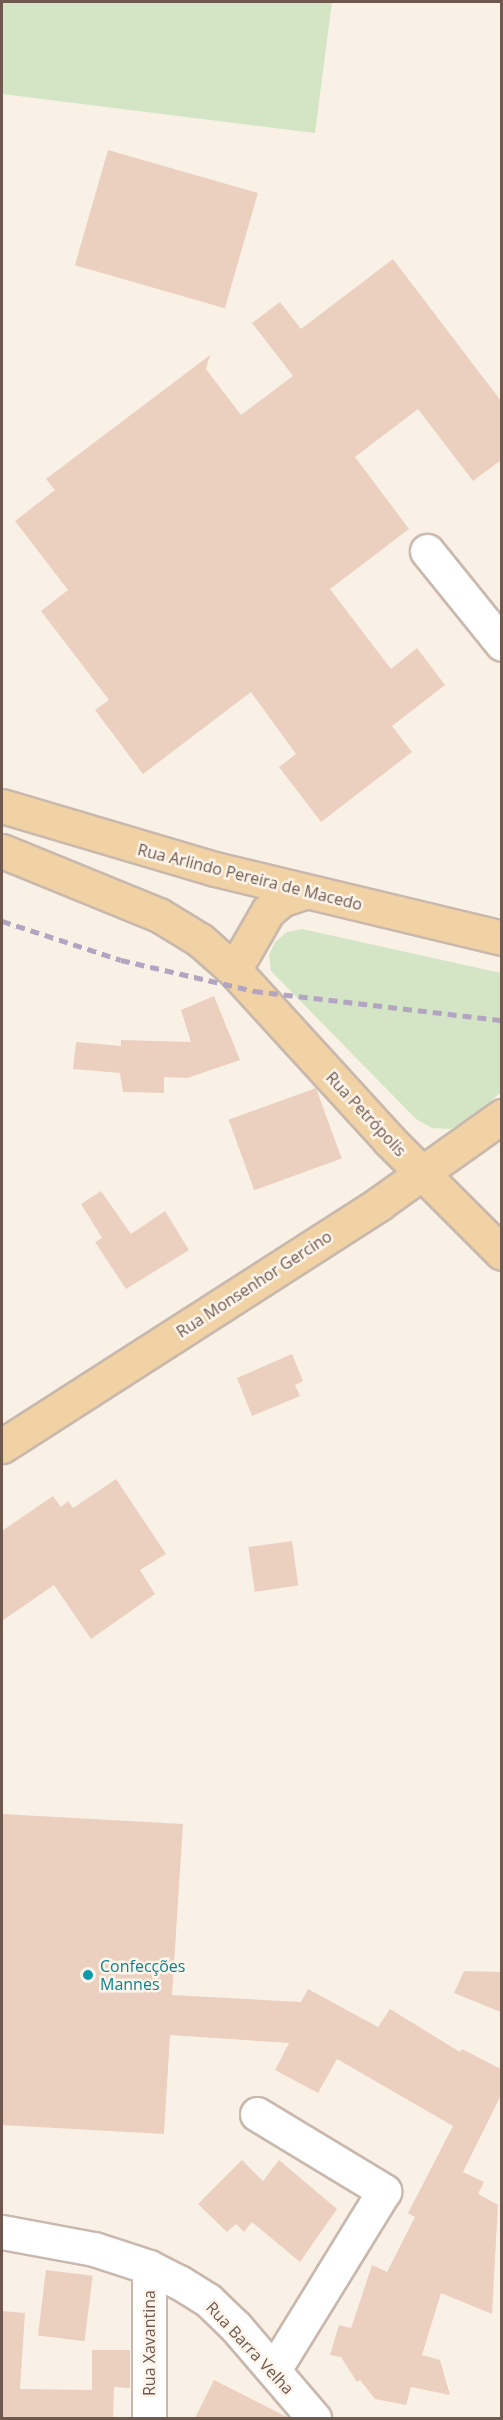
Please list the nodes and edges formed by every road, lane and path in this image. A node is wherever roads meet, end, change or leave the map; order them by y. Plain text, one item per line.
1 (427, 551) dead end
2 (501, 645) edge
3 (2, 806) edge
4 (2, 851) edge
5 (304, 892) junction
6 (501, 938) edge
7 (234, 970) junction
8 (501, 1116) edge
9 (423, 1174) junction
10 (501, 1253) edge
11 (2, 1446) edge
12 (257, 2114) dead end
13 (2, 2232) edge
14 (149, 2267) junction
15 (274, 2370) junction
16 (149, 2418) edge
17 (314, 2418) edge

1 - 2 street
3 - 5 main road, Rua Arlindo Pereira de Macedo
4 - 7 main road
5 - 6 main road, Rua Arlindo Pereira de Macedo
5 - 7 main road
7 - 9 main road, Rua Petrópolis
8 - 9 main road, Rua Monsenhor Gercino
9 - 10 main road, Rua Petrópolis
9 - 11 main road, Rua Monsenhor Gercino
12 - 15 street
13 - 14 street, Rua Barra Velha
14 - 15 street, Rua Barra Velha
14 - 16 street, Rua Xavantina
15 - 17 street, Rua Barra Velha

